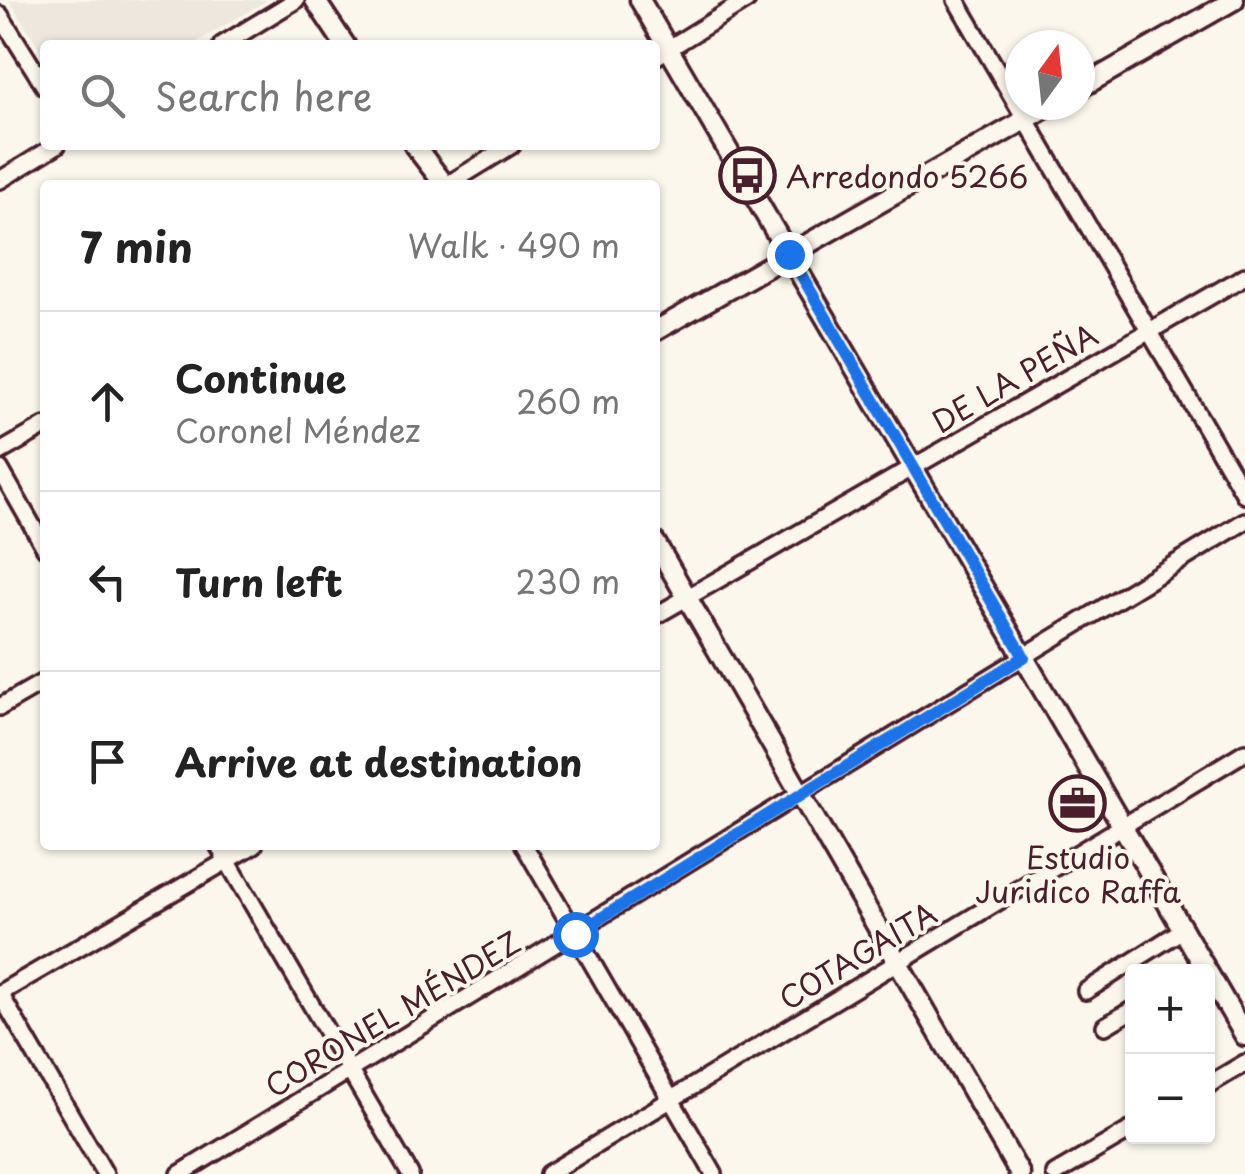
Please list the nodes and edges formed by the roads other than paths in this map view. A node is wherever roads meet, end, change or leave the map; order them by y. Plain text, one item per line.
1 (296, 0) edge
2 (314, 0) edge
3 (640, 0) edge
4 (747, 0) edge
5 (956, 0) edge
6 (1234, 0) edge
7 (0, 16) edge
8 (230, 40) edge
9 (341, 40) edge
10 (657, 40) edge
11 (6, 41) edge
12 (662, 53) edge
13 (1095, 79) edge
14 (40, 82) edge
15 (1005, 85) edge
16 (1025, 120) joint
17 (49, 150) edge
18 (418, 150) edge
19 (504, 150) edge
20 (0, 180) edge
21 (442, 180) edge
22 (454, 180) edge
23 (789, 254) junction
24 (1245, 276) edge
25 (660, 328) edge
26 (1149, 330) junction
27 (40, 429) edge
28 (0, 452) edge
29 (913, 467) junction
30 (0, 470) edge
31 (1245, 495) edge
32 (1245, 521) edge
33 (40, 539) edge
34 (660, 551) edge
35 (687, 598) junction
36 (660, 613) edge
37 (1024, 657) junction
38 (40, 684) edge
39 (0, 706) edge
40 (1245, 752) edge
41 (799, 796) junction
42 (1123, 825) junction
43 (221, 850) edge
44 (245, 850) edge
45 (527, 850) edge
46 (227, 860) junction
47 (1184, 930) junction
48 (575, 934) junction
49 (898, 963) junction
50 (1198, 964) edge
51 (1086, 991) dead end
52 (1215, 991) edge
53 (0, 993) edge
54 (1125, 1014) edge
55 (1105, 1026) dead end
56 (1245, 1036) edge
57 (1245, 1063) edge
58 (349, 1071) junction
59 (1215, 1081) edge
60 (670, 1099) junction
61 (1125, 1132) edge
62 (105, 1174) edge
63 (180, 1174) edge
64 (410, 1174) edge
65 (548, 1174) edge
66 (714, 1174) edge
67 (1020, 1174) edge
68 (1055, 1174) edge

1 - 8 street
2 - 9 street
3 - 10 street
4 - 12 street
5 - 15 street
6 - 13 street
7 - 11 street
11 - 14 street
12 - 23 street
16 - 23 street
16 - 26 street
17 - 20 street
18 - 21 street
19 - 22 street
23 - 25 street
23 - 29 street
24 - 26 street, DE LA PEÑA
26 - 29 street, DE LA PEÑA
26 - 31 street
27 - 28 street
29 - 35 street, DE LA PEÑA
29 - 37 street
30 - 33 street
32 - 37 street, CORONEL MÉNDEZ
34 - 35 street
35 - 36 street, DE LA PEÑA
35 - 41 street
37 - 41 street, CORONEL MÉNDEZ
37 - 42 street
38 - 39 street
40 - 42 street, COTAGAITA
41 - 48 street, CORONEL MÉNDEZ
41 - 49 street
42 - 47 street
42 - 49 street, COTAGAITA
43 - 46 street
44 - 46 street
45 - 48 street
46 - 53 street
46 - 58 street
47 - 50 street
47 - 51 street
48 - 58 street, CORONEL MÉNDEZ
48 - 60 street
49 - 60 street, COTAGAITA
49 - 67 street
52 - 56 street
53 - 62 street
54 - 55 street
57 - 59 street
58 - 63 street, CORONEL MÉNDEZ
58 - 64 street
60 - 65 street, COTAGAITA
60 - 66 street
61 - 68 street

